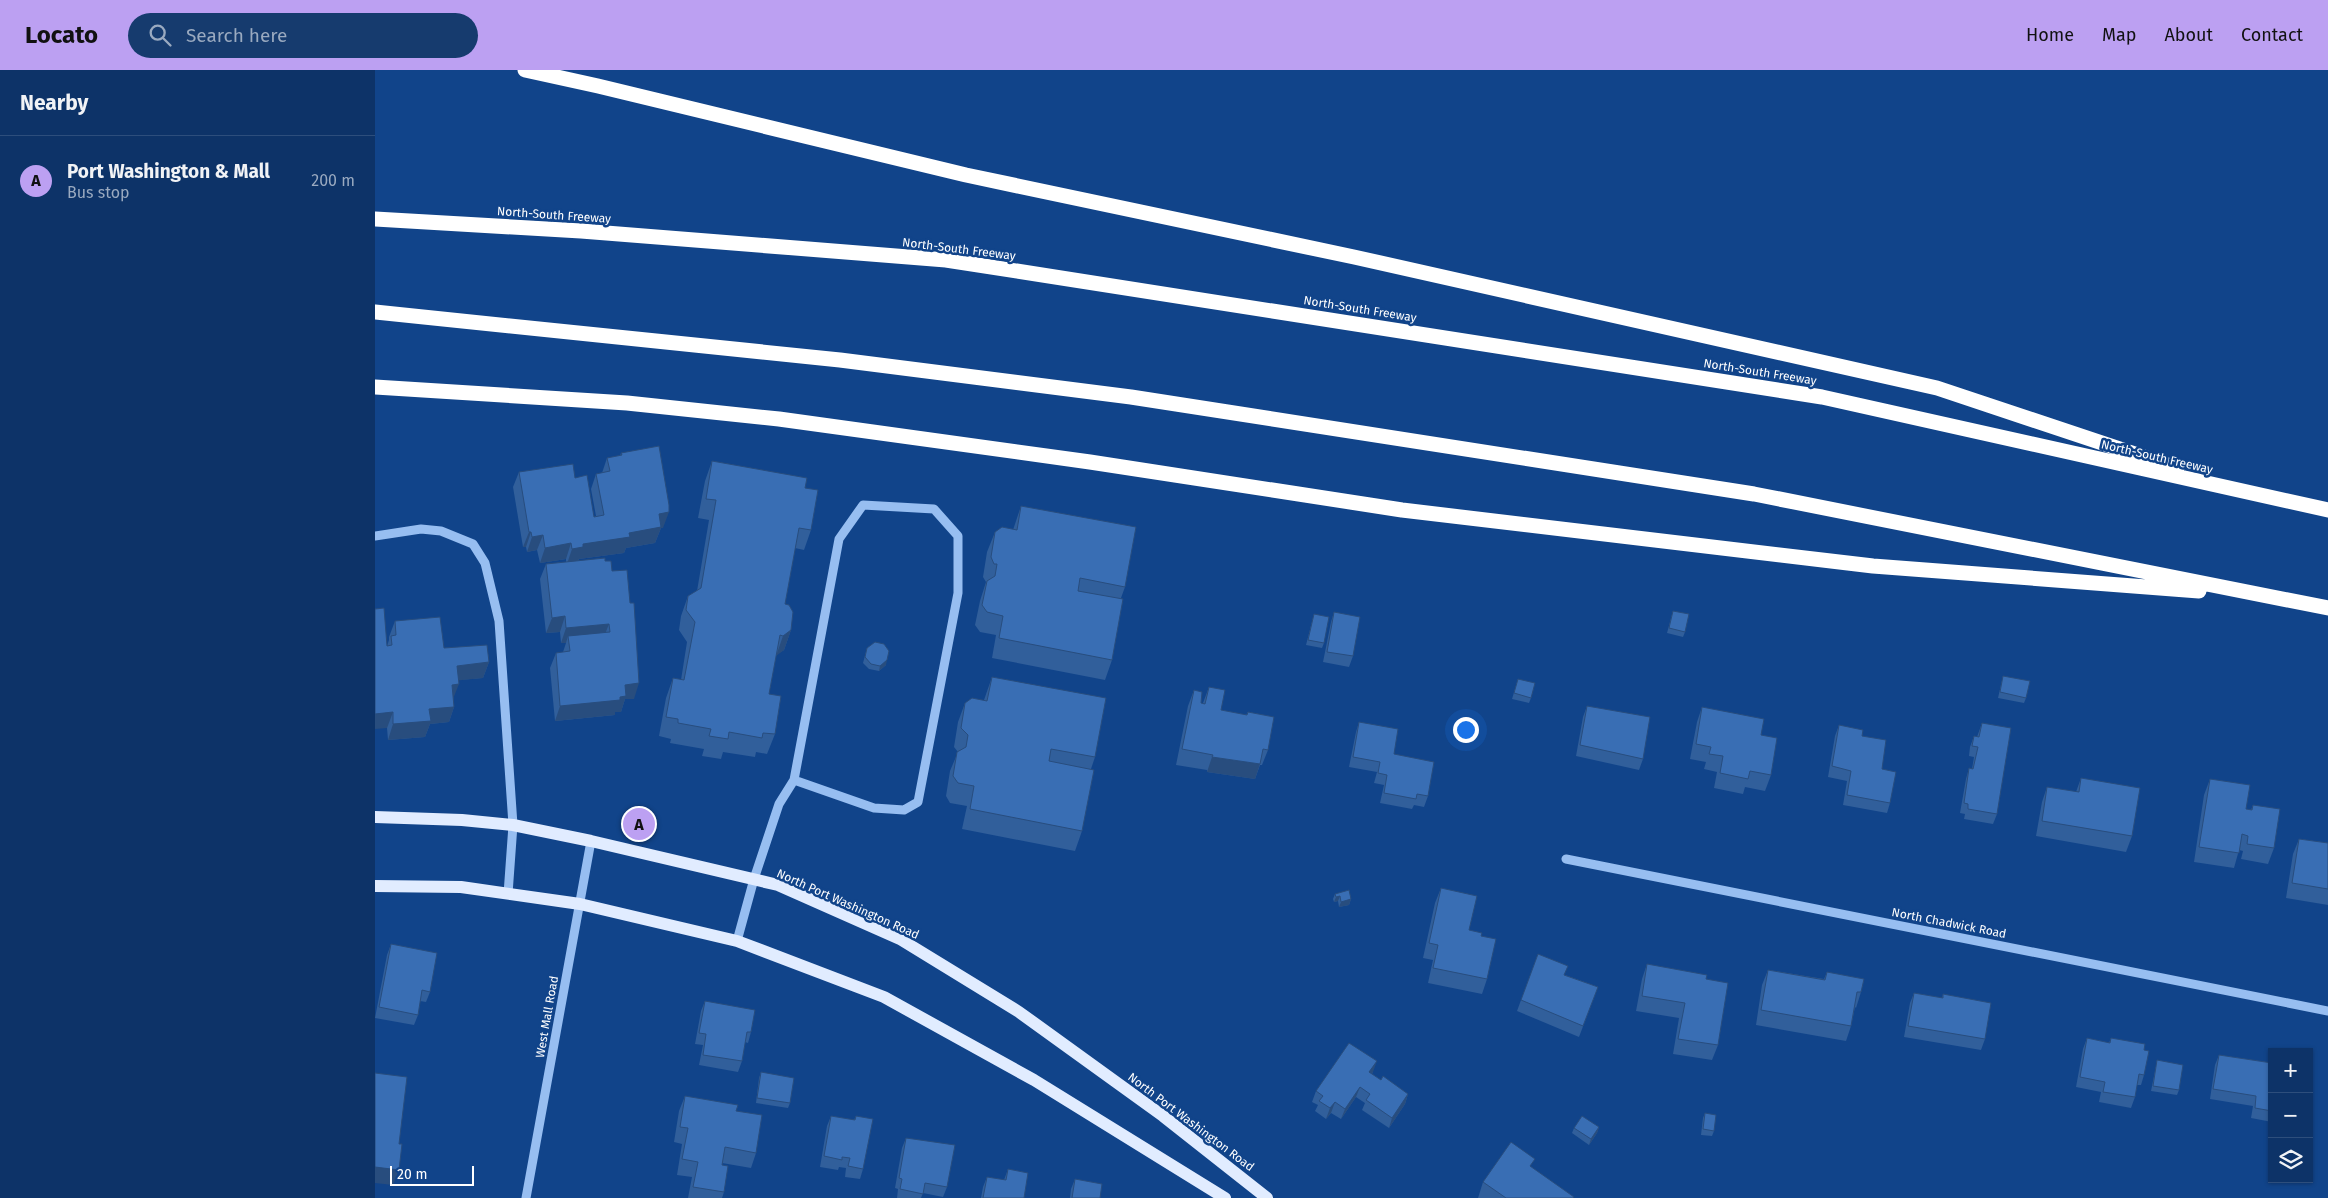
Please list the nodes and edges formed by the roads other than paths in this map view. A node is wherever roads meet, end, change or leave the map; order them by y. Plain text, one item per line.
1 (525, 70) edge
2 (375, 219) edge
3 (375, 312) edge
4 (375, 387) edge
5 (2259, 496) junction
6 (2328, 510) edge
7 (375, 536) edge
8 (2267, 597) junction
9 (2328, 608) edge
10 (794, 780) junction
11 (375, 817) edge
12 (513, 825) junction
13 (591, 841) junction
14 (1566, 859) dead end
15 (754, 879) junction
16 (375, 886) edge
17 (508, 894) junction
18 (580, 904) junction
19 (737, 942) junction
20 (2328, 1011) edge
21 (526, 1198) edge
22 (1225, 1198) edge
23 (1267, 1198) edge

1 - 5 highway
2 - 5 highway, North-South Freeway
3 - 8 highway
4 - 8 highway
5 - 6 highway, North-South Freeway
7 - 12 street
8 - 9 highway
10 - 10 street
10 - 15 street
11 - 12 main road, North Port Washington Road
12 - 13 main road, North Port Washington Road
12 - 17 street
13 - 15 main road, North Port Washington Road
13 - 18 street, West Mall Road
14 - 20 street, North Chadwick Road
15 - 19 street
15 - 23 main road, North Port Washington Road
16 - 17 main road
17 - 18 main road
18 - 19 main road
18 - 21 street, West Mall Road
19 - 22 main road

